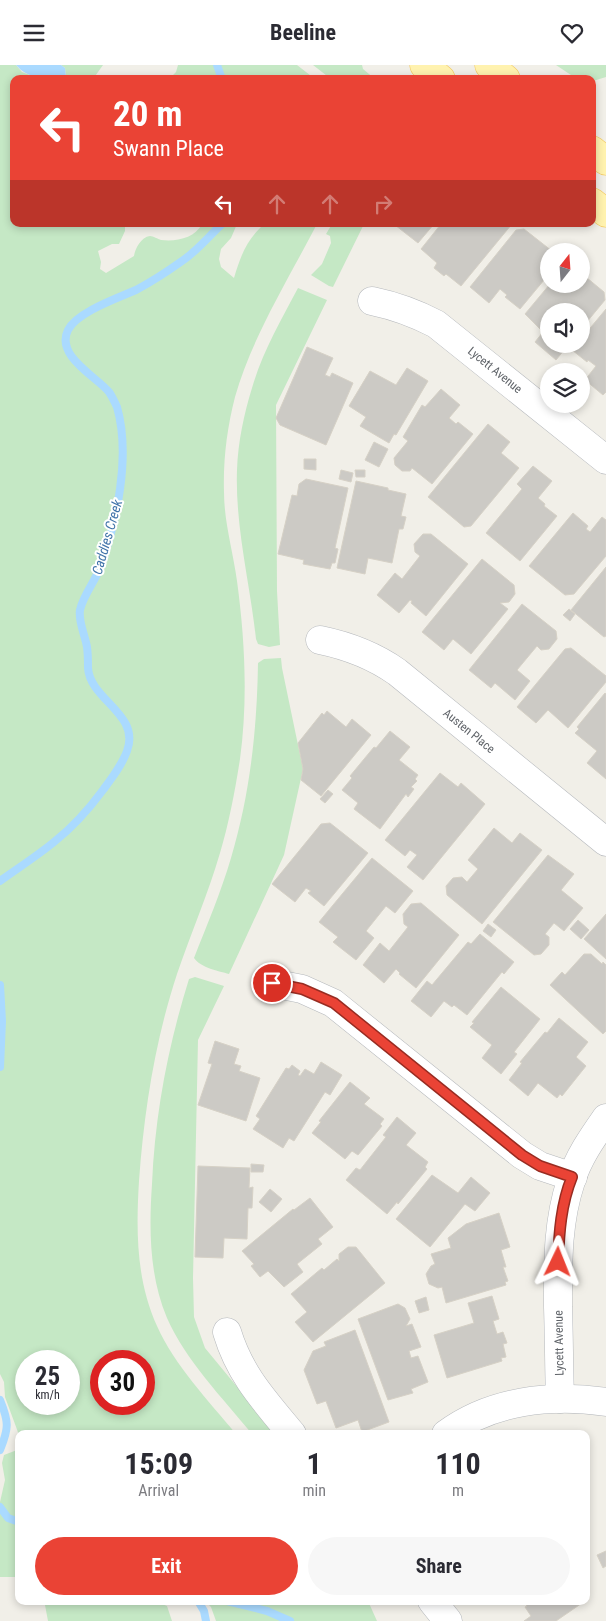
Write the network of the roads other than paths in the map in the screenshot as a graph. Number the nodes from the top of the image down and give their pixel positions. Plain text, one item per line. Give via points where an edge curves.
1 (424, 65) edge
2 (489, 65) edge
3 (436, 75) edge
4 (501, 75) edge
5 (596, 153) edge
6 (606, 161) edge
7 (596, 205) edge
8 (606, 213) edge
9 (372, 301) dead end
10 (606, 460) edge
11 (320, 640) dead end
12 (606, 842) edge
13 (272, 983) dead end
14 (606, 1118) edge
15 (572, 1177) junction
16 (227, 1332) dead end
17 (560, 1399) junction
18 (606, 1402) edge
19 (289, 1430) edge
20 (453, 1430) edge
21 (435, 1605) edge
22 (448, 1621) edge

1 - 3 main road
2 - 4 main road
5 - 6 main road
7 - 8 main road
9 - 10 street, Lycett Avenue via 407,310 436,324
11 - 12 street, Austen Place via 370,655 397,672
13 - 15 street via 302,989 334,1003 522,1155 540,1166
14 - 15 street, Lycett Avenue
15 - 17 street, Lycett Avenue via 559,1234
16 - 19 street via 235,1358 248,1381
17 - 18 street
17 - 20 street via 524,1402 497,1409
21 - 22 street

